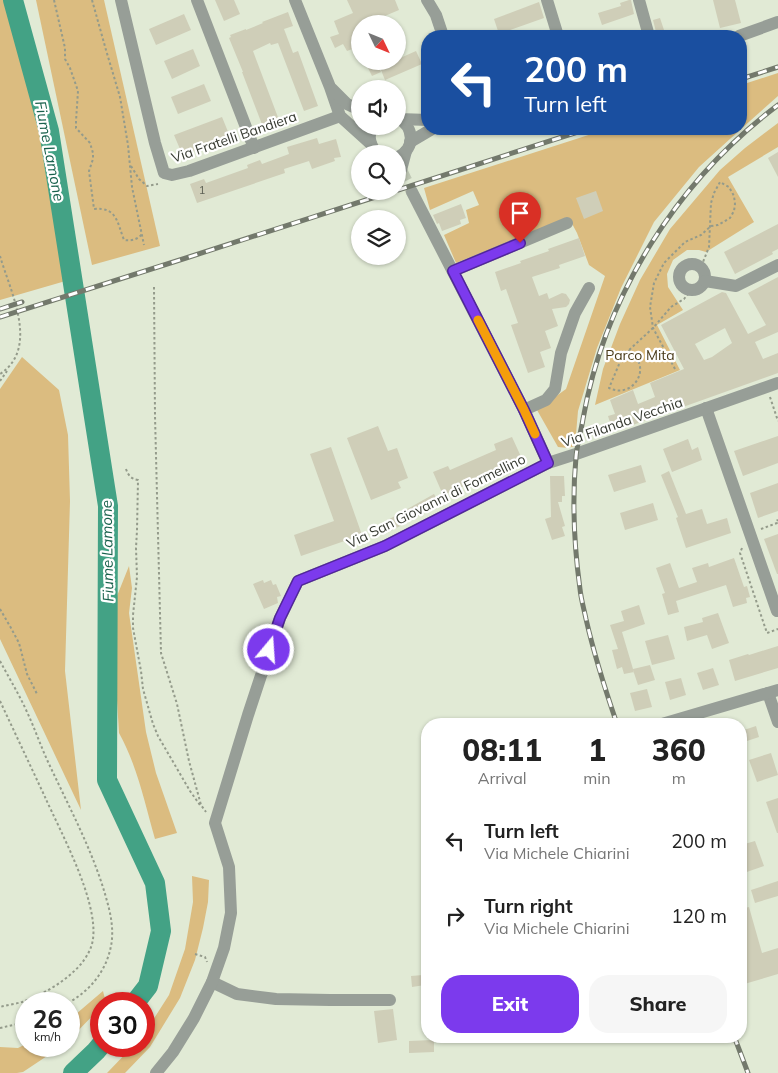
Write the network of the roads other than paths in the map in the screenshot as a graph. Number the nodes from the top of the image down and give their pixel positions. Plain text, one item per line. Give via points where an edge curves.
1 (121, 0) edge
2 (197, 0) edge
3 (295, 0) edge
4 (427, 0) edge
5 (547, 0) edge
6 (639, 0) edge
7 (778, 22) edge
8 (441, 30) edge
9 (556, 30) edge
10 (647, 30) edge
11 (747, 33) edge
12 (330, 87) junction
13 (351, 106) edge
14 (340, 116) junction
15 (406, 119) edge
16 (421, 120) edge
17 (406, 124) edge
18 (424, 135) edge
19 (370, 145) edge
20 (406, 146) edge
21 (254, 148) junction
22 (406, 148) edge
23 (412, 192) tunnel mouth
24 (568, 223) dead end
25 (778, 264) edge
26 (453, 271) junction
27 (705, 281) junction
28 (589, 288) dead end
29 (772, 385) edge
30 (706, 408) junction
31 (524, 410) junction
32 (548, 463) junction
33 (777, 611) edge
34 (773, 691) edge
35 (682, 718) edge
36 (778, 722) edge
37 (212, 982) junction
38 (390, 1000) dead end
39 (156, 1073) edge

1 - 21 street, Via Fratelli Bandiera via 164,173 172,175 189,171
2 - 21 street
3 - 12 street
4 - 8 street
5 - 9 street
6 - 10 street
7 - 11 street
12 - 13 street
12 - 14 street
14 - 19 street
14 - 21 street, Via Fratelli Bandiera
15 - 16 street
17 - 20 street via 411,135
18 - 22 street
23 - 26 street
24 - 26 street
25 - 27 street via 736,286
26 - 31 street
27 - 27 street via 705,274 697,264 686,265 678,276 682,286 691,290 697,290
28 - 31 street via 575,313 561,353 555,389 546,400
29 - 30 street, Via Filanda Vecchia
30 - 32 street, Via Filanda Vecchia
30 - 33 street
31 - 32 street
32 - 37 street, Via San Giovanni di Formellino via 385,546 298,581 280,618 215,823 229,868 230,913 224,948
34 - 35 street
34 - 36 street
37 - 38 street via 237,994 276,999
37 - 39 street via 194,1018

